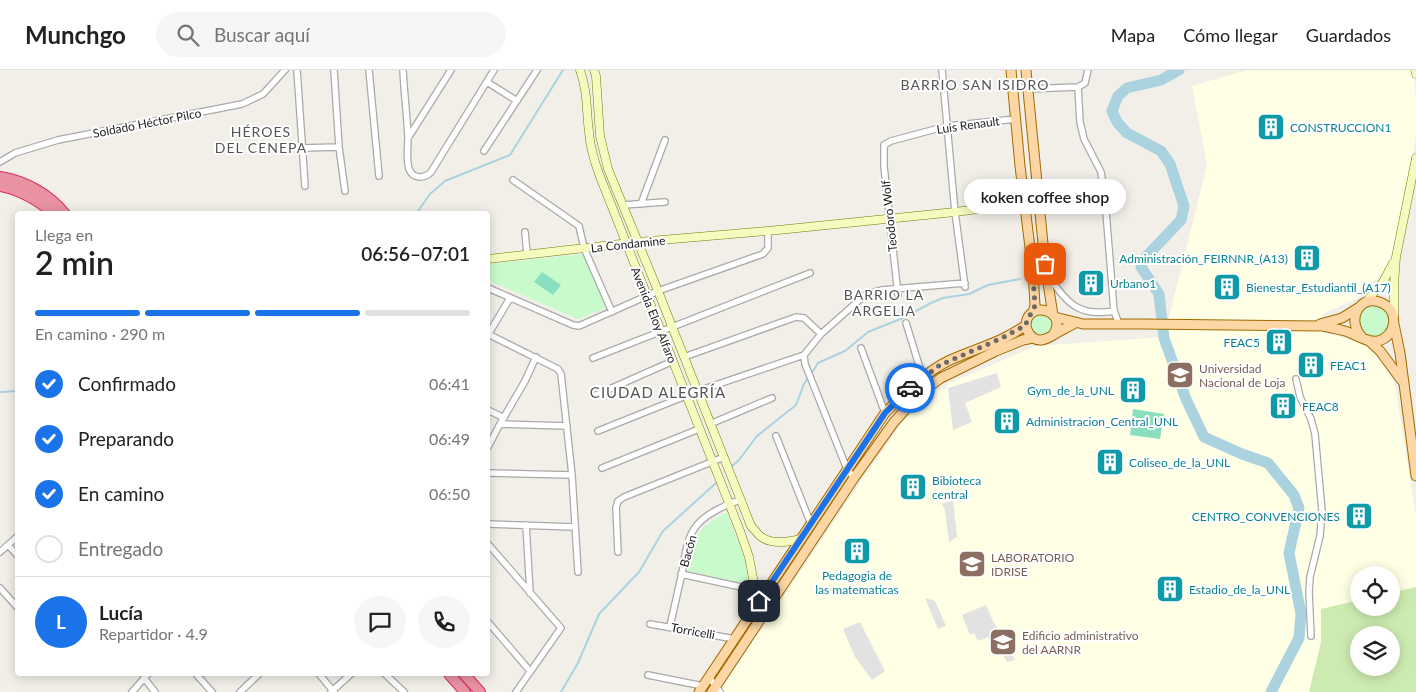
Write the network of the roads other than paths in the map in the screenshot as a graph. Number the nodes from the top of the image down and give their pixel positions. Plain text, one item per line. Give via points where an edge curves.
1 (285, 70) edge
2 (296, 70) edge
3 (334, 70) edge
4 (369, 70) edge
5 (403, 70) edge
6 (410, 70) edge
7 (451, 70) edge
8 (494, 70) edge
9 (537, 70) edge
10 (580, 70) edge
11 (594, 70) edge
12 (942, 70) edge
13 (1088, 70) edge
14 (1415, 70) edge
15 (1026, 72) edge
16 (1012, 73) edge
17 (1416, 74) edge
18 (403, 79) junction
19 (487, 82) junction
20 (1078, 87) junction
21 (1028, 89) junction
22 (517, 101) junction
23 (1016, 119) junction
24 (947, 126) junction
25 (588, 127) junction
26 (599, 127) junction
27 (408, 138) junction
28 (665, 140) dead end
29 (891, 141) joint
30 (339, 147) junction
31 (302, 148) junction
32 (484, 151) dead end
33 (1416, 158) edge
34 (0, 162) edge
35 (1034, 164) junction
36 (1020, 166) junction
37 (379, 176) dead end
38 (0, 177) edge
39 (513, 180) dead end
40 (0, 186) edge
41 (305, 186) dead end
42 (345, 191) dead end
43 (1106, 199) junction
44 (666, 202) dead end
45 (1025, 203) junction
46 (641, 204) junction
47 (623, 205) junction
48 (1039, 208) junction
49 (50, 211) edge
50 (63, 211) edge
51 (955, 212) junction
52 (889, 218) junction
53 (768, 231) junction
54 (525, 232) dead end
55 (638, 242) junction
56 (626, 244) junction
57 (584, 248) junction
58 (1043, 249) junction
59 (1031, 250) junction
60 (527, 254) junction
61 (1396, 257) junction
62 (490, 259) edge
63 (810, 273) dead end
64 (1046, 274) junction
65 (490, 289) edge
66 (658, 292) junction
67 (898, 292) junction
68 (647, 296) junction
69 (510, 298) junction
70 (1363, 305) junction
71 (1114, 311) junction
72 (612, 312) junction
73 (1033, 312) junction
74 (1054, 316) junction
75 (1394, 322) junction
76 (906, 323) dead end
77 (1075, 323) junction
78 (1119, 324) junction
79 (1026, 325) junction
80 (672, 326) junction
81 (1311, 326) junction
82 (660, 331) junction
83 (490, 332) edge
84 (821, 334) junction
85 (1054, 335) junction
86 (490, 336) edge
87 (1033, 338) junction
88 (1365, 339) junction
89 (861, 348) dead end
90 (804, 355) junction
91 (536, 357) junction
92 (684, 357) junction
93 (593, 358) dead end
94 (673, 362) junction
95 (923, 378) junction
96 (1296, 379) dead end
97 (1404, 384) junction
98 (698, 391) junction
99 (596, 395) dead end
100 (686, 396) junction
101 (772, 398) dead end
102 (490, 411) edge
103 (885, 413) junction
104 (504, 418) junction
105 (500, 424) junction
106 (710, 424) junction
107 (567, 426) junction
108 (700, 429) junction
109 (598, 432) dead end
110 (776, 436) dead end
111 (490, 443) edge
112 (724, 456) junction
113 (712, 461) junction
114 (602, 468) dead end
115 (847, 469) junction
116 (490, 474) edge
117 (572, 475) junction
118 (1416, 476) edge
119 (854, 478) junction
120 (740, 500) junction
121 (729, 504) junction
122 (490, 524) edge
123 (811, 524) junction
124 (526, 525) junction
125 (575, 527) junction
126 (15, 539) edge
127 (801, 539) junction
128 (8, 545) junction
129 (490, 548) edge
130 (0, 552) edge
131 (618, 552) dead end
132 (15, 553) edge
133 (578, 572) dead end
134 (682, 574) junction
135 (0, 588) edge
136 (755, 590) junction
137 (530, 592) junction
138 (759, 601) junction
139 (15, 605) edge
140 (767, 609) junction
141 (490, 624) edge
142 (650, 624) dead end
143 (670, 626) junction
144 (1310, 636) dead end
145 (735, 639) junction
146 (530, 671) junction
147 (648, 675) dead end
148 (146, 676) edge
149 (198, 676) edge
150 (257, 676) edge
151 (320, 676) edge
152 (349, 676) edge
153 (387, 676) edge
154 (451, 676) edge
155 (466, 676) edge
156 (709, 677) junction
157 (701, 689) edge
158 (716, 690) edge
159 (332, 691) edge
160 (132, 692) edge
161 (155, 692) edge
162 (212, 692) edge
163 (240, 692) edge
164 (404, 692) edge
165 (465, 692) edge
166 (480, 692) edge
167 (516, 692) edge

1 - 34 street, Soldado Héctor Pilco via 263,94 242,104 58,140 15,153
2 - 31 street
3 - 30 street
4 - 37 street
5 - 18 street
6 - 18 street
7 - 27 street
8 - 19 street
9 - 22 street
10 - 25 street, Avenida Eloy Alfaro via 586,92
11 - 26 street, Avenida Eloy Alfaro
12 - 24 street
13 - 20 street via 1085,83
14 - 17 street
15 - 16 main road
15 - 21 main road
16 - 23 main road
18 - 27 street
19 - 22 street
19 - 27 street via 428,175 420,177 411,173
20 - 21 street
20 - 43 street via 1084,139 1101,172
21 - 35 main road
22 - 32 street
23 - 24 street, Luis Renault
23 - 36 main road
24 - 29 street, Luis Renault
24 - 51 street
25 - 26 street
25 - 56 street, Avenida Eloy Alfaro via 594,160
26 - 47 street, Avenida Eloy Alfaro via 603,153
28 - 46 street
29 - 52 street, Teodoro Wolf via 884,148
30 - 31 street
30 - 42 street
31 - 41 street
33 - 61 street
35 - 36 main road
35 - 48 main road
36 - 45 main road
38 - 50 highway via 38,190
39 - 57 street via 579,226
40 - 49 highway via 22,192
43 - 48 street
43 - 71 street
44 - 46 street
45 - 51 street, La Condamine
45 - 59 main road
46 - 47 street
47 - 55 street, Avenida Eloy Alfaro
48 - 58 main road
51 - 52 street, La Condamine
51 - 67 street via 965,285
52 - 53 street, La Condamine
52 - 67 street, Teodoro Wolf
53 - 55 street, La Condamine
53 - 66 street via 768,248 763,254
54 - 60 street
55 - 56 street, La Condamine
55 - 66 street, Avenida Eloy Alfaro
56 - 57 street, La Condamine
56 - 68 street, Avenida Eloy Alfaro
57 - 60 street, La Condamine
57 - 72 street
58 - 59 main road
58 - 64 main road
59 - 73 main road
60 - 62 street, La Condamine
61 - 70 street via 1383,282
61 - 75 street
63 - 80 street
64 - 71 street via 1075,307 1093,312
64 - 74 main road
65 - 69 street
66 - 68 street
66 - 80 street, Avenida Eloy Alfaro
67 - 84 street via 882,290 865,295
68 - 72 street
68 - 82 street, Avenida Eloy Alfaro
69 - 72 street via 575,326
69 - 83 street
70 - 75 main road via 1373,301 1384,304 1392,312
70 - 81 main road via 1338,320
70 - 88 main road via 1355,314 1354,324
71 - 78 street
73 - 74 main road via 1044,310
73 - 79 main road
74 - 77 main road
74 - 85 main road via 1057,325
75 - 88 main road via 1386,337 1377,341
75 - 97 main road
76 - 95 street
77 - 78 main road
77 - 85 main road
78 - 81 main road
79 - 87 main road
79 - 95 main road via 949,361
80 - 82 street
80 - 92 street, Avenida Eloy Alfaro
81 - 88 main road via 1332,328
82 - 93 street
82 - 94 street, Avenida Eloy Alfaro
84 - 90 street
84 - 92 street via 804,318 796,317
85 - 87 main road via 1045,340
86 - 91 street
87 - 119 main road via 974,361 931,385 894,422
88 - 97 main road via 1380,351
89 - 103 street
90 - 98 street
90 - 115 street
91 - 104 street
91 - 107 street via 560,371
92 - 98 street, Avenida Eloy Alfaro
94 - 99 street
94 - 100 street, Avenida Eloy Alfaro
95 - 103 main road
96 - 144 street via 1315,434 1322,511 1320,536 1310,577
97 - 118 main road
98 - 100 street
98 - 106 street, Avenida Eloy Alfaro
100 - 108 street, Avenida Eloy Alfaro
100 - 109 street
101 - 106 street
102 - 104 street
103 - 115 main road
104 - 105 street
105 - 107 street
105 - 111 street
106 - 112 street, Avenida Eloy Alfaro
107 - 117 street
108 - 113 street, Avenida Eloy Alfaro
108 - 114 street
110 - 123 street
112 - 113 street
112 - 120 street, Avenida Eloy Alfaro
113 - 121 street, Avenida Eloy Alfaro
113 - 131 street via 618,501
115 - 119 street
115 - 123 main road
116 - 117 street
117 - 125 street
119 - 140 main road
120 - 121 street, Bacón
120 - 127 street, Avenida Eloy Alfaro via 751,526 760,536 786,542
121 - 134 street, Bacón via 697,525 689,538
121 - 136 street, Avenida Eloy Alfaro via 749,557
122 - 124 street
123 - 127 main road
124 - 125 street
124 - 137 street
125 - 133 street
126 - 128 street
127 - 138 main road
128 - 130 street
128 - 132 street
129 - 137 street
134 - 136 street
134 - 143 street, Bacón
135 - 139 street
136 - 138 street, Avenida Eloy Alfaro
137 - 146 street via 561,628
138 - 140 street, Avenida Eloy Alfaro
138 - 145 main road
140 - 158 main road
141 - 146 street
142 - 143 street, Torricelli
143 - 145 street, Torricelli
145 - 156 main road
146 - 167 street
147 - 157 street
148 - 160 street
148 - 161 street
149 - 162 street
150 - 163 street
151 - 159 street
152 - 159 street
153 - 164 street
154 - 165 highway
155 - 166 highway
156 - 157 main road
156 - 158 street

